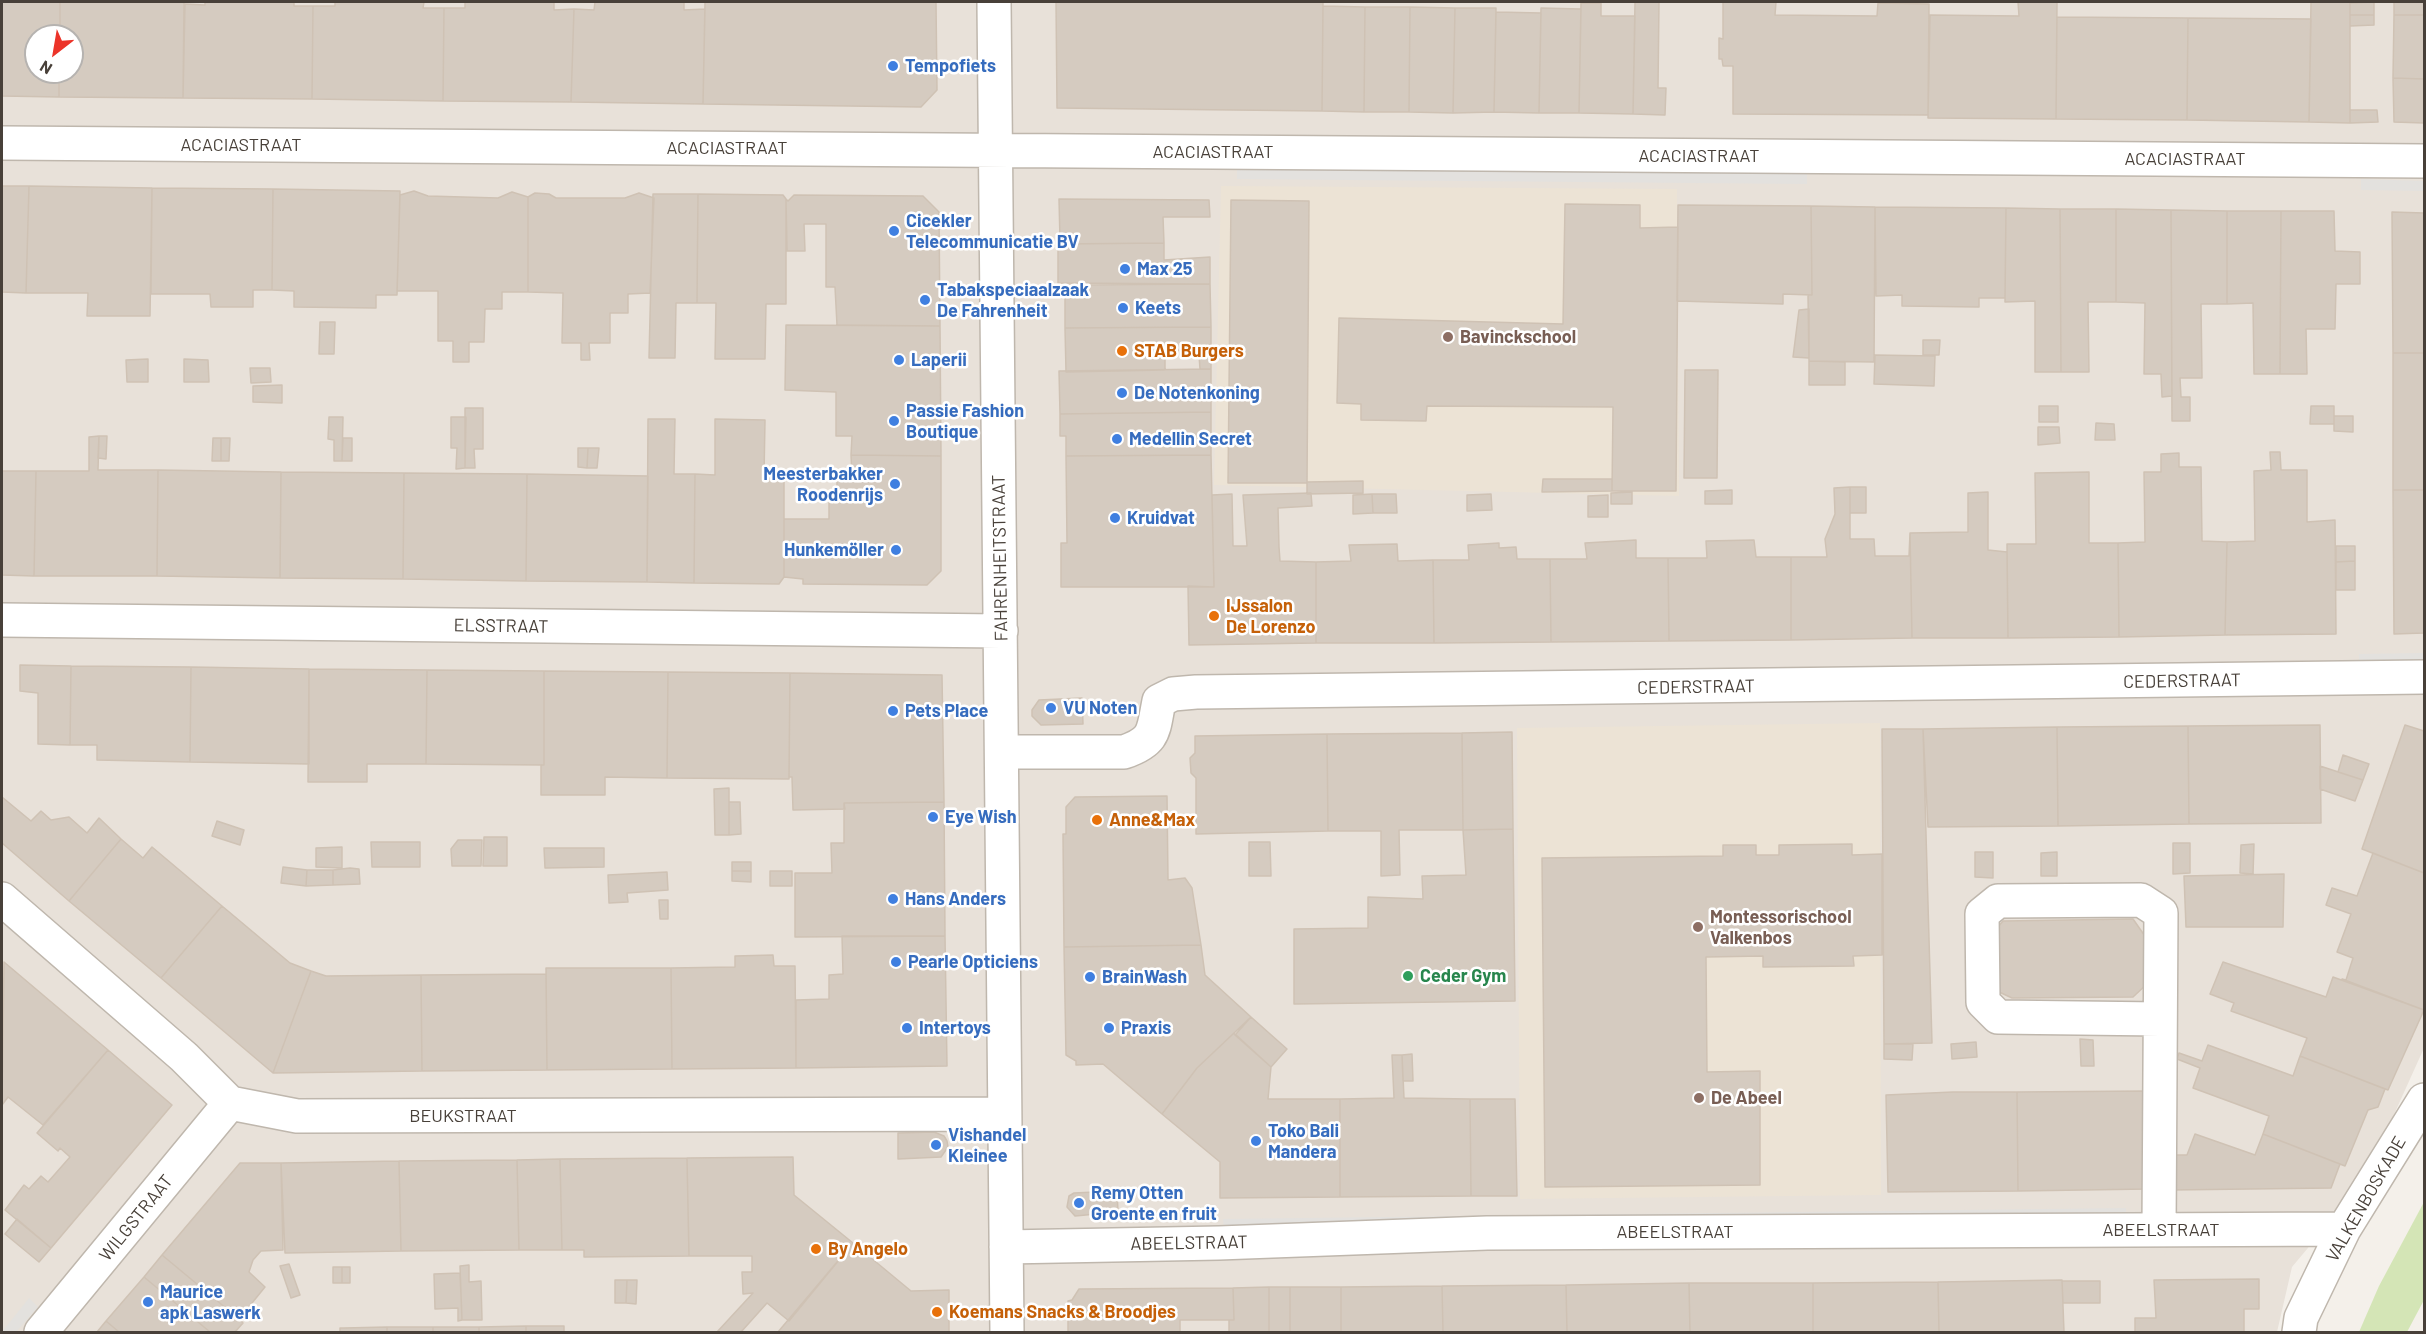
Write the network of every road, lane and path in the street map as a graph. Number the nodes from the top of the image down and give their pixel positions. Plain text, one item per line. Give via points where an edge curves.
1 (994, 2) edge
2 (2, 143) edge
3 (997, 150) junction
4 (2424, 161) edge
5 (2, 620) edge
6 (1001, 631) junction
7 (2424, 677) edge
8 (1003, 753) junction
9 (2, 899) edge
10 (2160, 1019) junction
11 (2424, 1100) edge
12 (230, 1103) junction
13 (1004, 1114) junction
14 (2159, 1229) junction
15 (2344, 1229) junction
16 (1006, 1247) junction
17 (41, 1332) edge
18 (1007, 1332) edge
19 (2299, 1332) edge

1 - 3 street, FAHRENHEITSTRAAT
2 - 3 street, ACACIASTRAAT
3 - 4 street, ACACIASTRAAT
3 - 6 street, FAHRENHEITSTRAAT
5 - 6 street, ELSSTRAAT
6 - 8 street, FAHRENHEITSTRAAT
7 - 8 street, CEDERSTRAAT via 1196,692 1173,694 1159,701 1153,731 1143,745 1124,752
8 - 13 street, FAHRENHEITSTRAAT
9 - 12 street via 184,1057
10 - 10 street via 2161,913 2141,900 1998,901 1982,914 1983,1002 1998,1017
10 - 14 street
11 - 15 street, VALKENBOSKADE
12 - 13 street, BEUKSTRAAT via 297,1116
12 - 17 street, WILGSTRAAT
13 - 16 street, FAHRENHEITSTRAAT
14 - 15 street, ABEELSTRAAT
14 - 16 street, ABEELSTRAAT via 1487,1233
15 - 19 street, VALKENBOSKADE via 2301,1318
16 - 18 street

